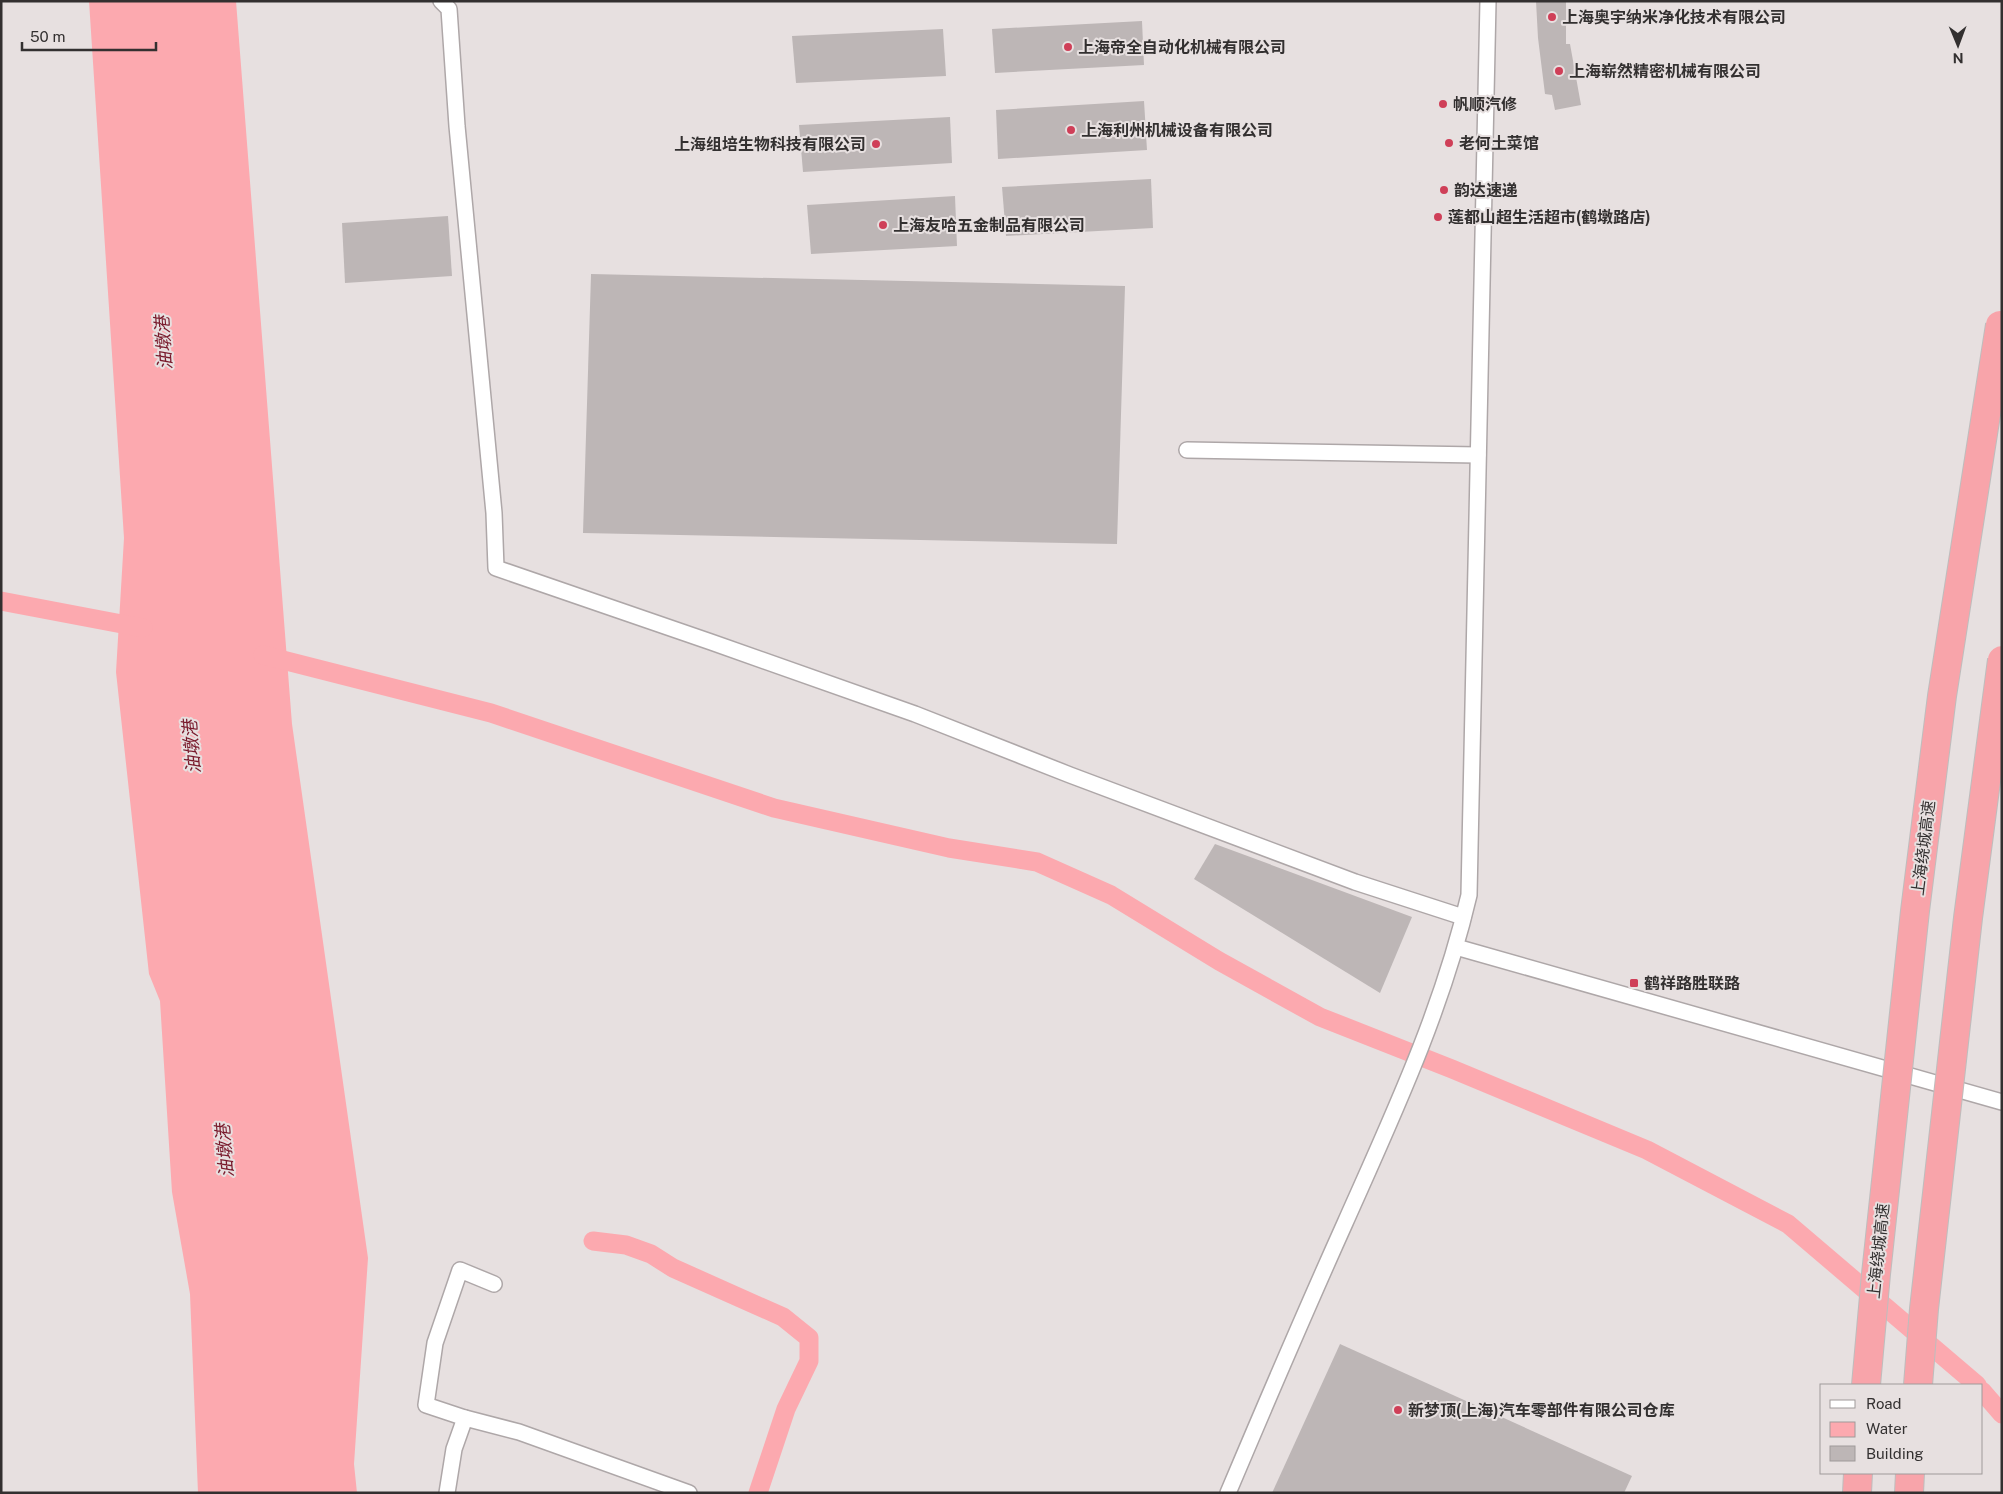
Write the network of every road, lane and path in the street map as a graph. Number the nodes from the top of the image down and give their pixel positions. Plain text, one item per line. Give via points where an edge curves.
1 (440, 1) edge
2 (1488, 1) edge
3 (2001, 319) edge
4 (1187, 450) dead end
5 (1478, 455) junction
6 (2002, 660) edge
7 (1463, 917) junction
8 (1456, 948) junction
9 (2002, 1102) edge
10 (494, 1284) dead end
11 (1866, 1384) edge
12 (1918, 1384) edge
13 (465, 1418) junction
14 (1858, 1474) edge
15 (1910, 1474) edge
16 (447, 1493) edge
17 (689, 1493) edge
18 (1228, 1493) edge
19 (1857, 1493) edge
20 (1909, 1493) edge

1 - 7 street via 449,9 494,513 496,568 906,711 1346,879
2 - 5 street
3 - 11 highway, 上海绕城高速, bridge via 1939,726 1913,931
4 - 5 street
5 - 7 street via 1471,840 1468,895
6 - 12 highway, bridge via 1968,918
7 - 8 street
8 - 9 street
8 - 18 street via 1404,1090
10 - 13 street via 460,1270 435,1343 426,1405
13 - 16 street via 454,1449
13 - 17 street via 518,1432
14 - 19 highway
15 - 20 highway

